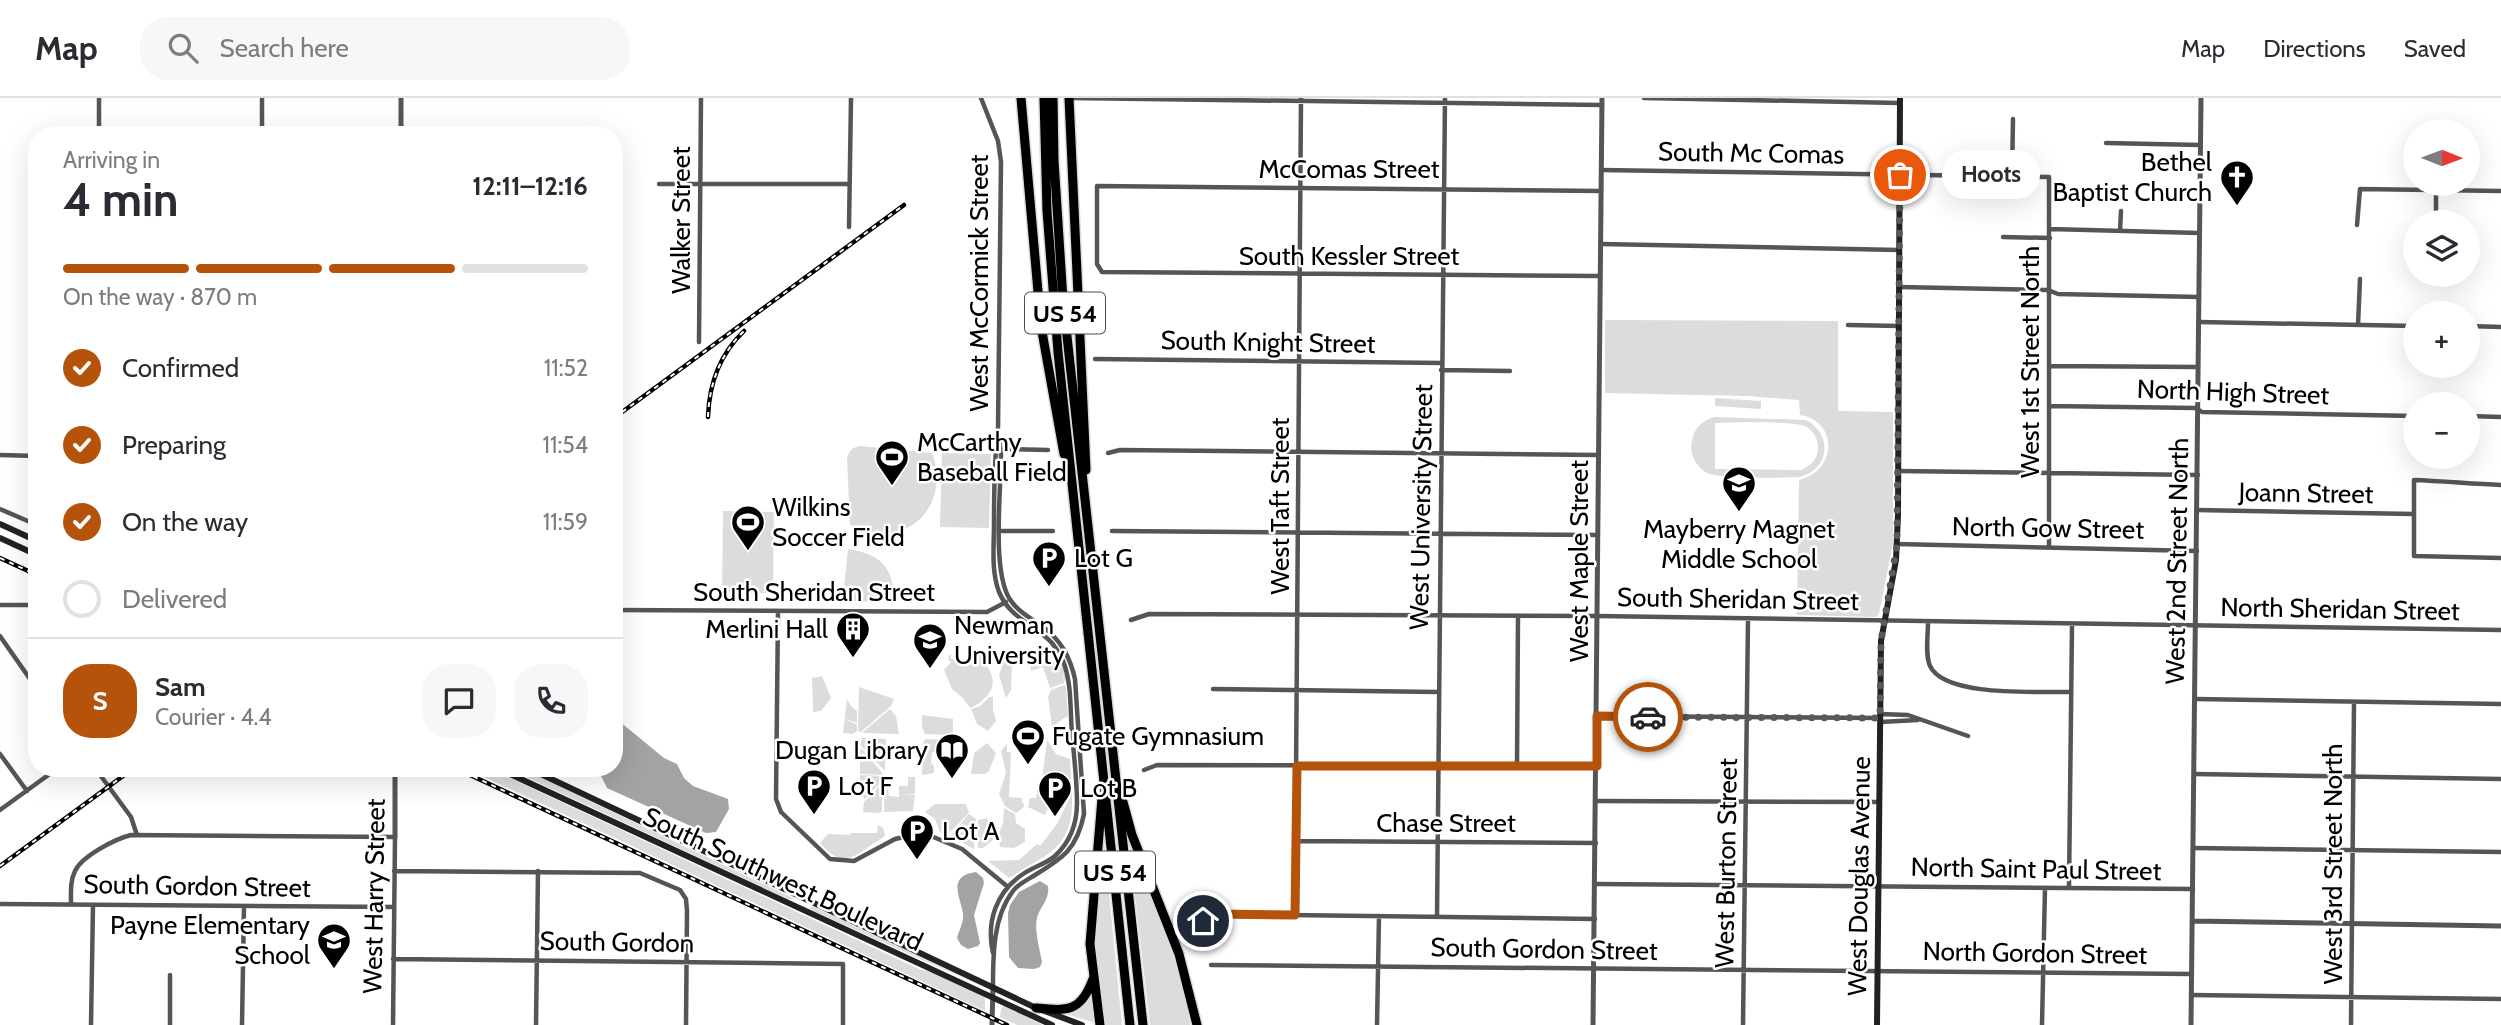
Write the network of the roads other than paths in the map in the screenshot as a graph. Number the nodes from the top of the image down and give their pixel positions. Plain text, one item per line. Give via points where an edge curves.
1 (99, 98) edge
2 (262, 98) edge
3 (401, 98) edge
4 (701, 98) edge
5 (851, 98) edge
6 (981, 98) edge
7 (1021, 98) edge
8 (1044, 98) edge
9 (1053, 98) edge
10 (1069, 98) edge
11 (1644, 98) edge
12 (2201, 98) edge
13 (1301, 100) edge
14 (1900, 100) edge
15 (1445, 101) edge
16 (1602, 101) edge
17 (2013, 119) dead end
18 (99, 126) edge
19 (262, 126) edge
20 (401, 126) edge
21 (2106, 143) dead end
22 (2200, 145) junction
23 (1601, 170) junction
24 (1900, 175) junction
25 (2012, 177) junction
26 (2049, 177) joint
27 (659, 184) dead end
28 (701, 184) junction
29 (849, 184) junction
30 (1300, 188) junction
31 (1444, 188) junction
32 (2403, 190) edge
33 (1601, 191) junction
34 (2480, 191) edge
35 (2501, 191) edge
36 (2121, 211) dead end
37 (2357, 225) dead end
38 (849, 227) dead end
39 (2050, 229) junction
40 (2120, 231) junction
41 (2199, 233) junction
42 (2003, 237) dead end
43 (2050, 238) junction
44 (1601, 244) junction
45 (1899, 250) junction
46 (1098, 269) joint
47 (1300, 275) junction
48 (1443, 275) junction
49 (1600, 276) junction
50 (2360, 279) dead end
51 (1899, 287) junction
52 (2049, 291) junction
53 (2199, 297) junction
54 (2199, 323) junction
55 (1848, 325) dead end
56 (2358, 325) junction
57 (1899, 326) junction
58 (2403, 326) edge
59 (2480, 326) edge
60 (2501, 327) edge
61 (699, 342) dead end
62 (1095, 359) dead end
63 (1300, 361) junction
64 (1441, 363) junction
65 (2049, 366) junction
66 (2198, 367) junction
67 (1441, 370) junction
68 (1510, 371) dead end
69 (2049, 406) junction
70 (2198, 409) junction
71 (2403, 416) edge
72 (2480, 416) edge
73 (2501, 417) edge
74 (998, 428) junction
75 (1001, 449) junction
76 (1048, 450) dead end
77 (1299, 451) junction
78 (1108, 453) dead end
79 (1441, 453) junction
80 (0, 456) edge
81 (28, 456) edge
82 (1599, 456) junction
83 (1898, 471) junction
84 (2050, 474) junction
85 (2198, 475) junction
86 (1073, 482) junction
87 (2501, 485) edge
88 (0, 509) edge
89 (2197, 510) junction
90 (2414, 514) junction
91 (28, 521) edge
92 (0, 524) edge
93 (1089, 528) junction
94 (1000, 531) junction
95 (1053, 531) dead end
96 (1112, 531) dead end
97 (1299, 533) junction
98 (1440, 534) junction
99 (1599, 535) junction
100 (28, 537) edge
101 (0, 538) edge
102 (1897, 544) junction
103 (2049, 546) junction
104 (28, 551) edge
105 (2197, 551) junction
106 (2501, 558) edge
107 (1007, 602) junction
108 (0, 605) edge
109 (28, 605) edge
110 (623, 610) edge
111 (778, 611) junction
112 (1298, 615) junction
113 (1439, 616) junction
114 (1518, 616) junction
115 (1598, 616) junction
116 (1748, 618) junction
117 (1131, 620) dead end
118 (1884, 621) junction
119 (1928, 623) junction
120 (2072, 625) junction
121 (2196, 626) junction
122 (2501, 630) edge
123 (0, 636) edge
124 (28, 676) edge
125 (1213, 689) dead end
126 (1297, 691) junction
127 (1438, 692) junction
128 (2071, 692) junction
129 (2195, 699) junction
130 (2354, 702) junction
131 (2501, 704) edge
132 (1597, 716) junction
133 (1747, 718) junction
134 (1880, 718) junction
135 (1968, 736) dead end
136 (1112, 748) junction
137 (0, 754) edge
138 (1103, 761) junction
139 (1297, 766) junction
140 (1437, 766) junction
141 (1517, 766) junction
142 (1597, 766) junction
143 (1144, 769) dead end
144 (2194, 774) junction
145 (46, 777) edge
146 (102, 777) edge
147 (395, 777) edge
148 (516, 777) edge
149 (547, 777) edge
150 (2354, 777) junction
151 (2501, 779) edge
152 (27, 791) junction
153 (1596, 801) junction
154 (1746, 801) junction
155 (1879, 802) junction
156 (0, 810) edge
157 (137, 835) junction
158 (395, 837) junction
159 (1296, 841) junction
160 (1437, 843) junction
161 (1595, 843) junction
162 (2193, 848) junction
163 (2353, 849) junction
164 (2501, 852) edge
165 (394, 871) junction
166 (538, 871) junction
167 (1595, 884) junction
168 (1744, 886) junction
169 (1878, 886) junction
170 (1008, 887) junction
171 (2045, 888) junction
172 (2069, 888) junction
173 (2193, 889) junction
174 (1013, 891) junction
175 (0, 904) edge
176 (71, 904) junction
177 (93, 905) junction
178 (244, 906) junction
179 (394, 907) junction
180 (1295, 915) junction
181 (1379, 916) junction
182 (1437, 916) junction
183 (1595, 919) junction
184 (2192, 921) junction
185 (2353, 924) junction
186 (2501, 926) edge
187 (1203, 927) dead end
188 (993, 953) junction
189 (393, 959) junction
190 (537, 960) junction
191 (687, 962) junction
192 (1211, 965) dead end
193 (1377, 966) junction
194 (1594, 969) junction
195 (1743, 970) junction
196 (1877, 971) junction
197 (2042, 972) junction
198 (2192, 974) junction
199 (170, 975) dead end
200 (1093, 977) junction
201 (993, 986) junction
202 (2192, 995) junction
203 (2352, 997) junction
204 (992, 998) junction
205 (2501, 999) edge
206 (1036, 1008) junction
207 (91, 1025) edge
208 (170, 1025) edge
209 (242, 1025) edge
210 (393, 1025) edge
211 (536, 1025) edge
212 (686, 1025) edge
213 (843, 1025) edge
214 (992, 1025) edge
215 (1052, 1025) edge
216 (1082, 1025) edge
217 (1100, 1025) edge
218 (1130, 1025) edge
219 (1143, 1025) edge
220 (1195, 1025) edge
221 (1377, 1025) edge
222 (1593, 1025) edge
223 (1743, 1025) edge
224 (1877, 1025) edge
225 (2042, 1025) edge
226 (2191, 1025) edge
227 (2351, 1025) edge

1 - 18 street
2 - 19 street
3 - 20 street
4 - 28 street, Walker Street
5 - 29 street
6 - 74 street, West McCormick Street via 1001,162
7 - 86 highway via 1044,346
8 - 86 highway, US 54 via 1053,290
9 - 93 highway, US 54 via 1062,288
10 - 13 street
10 - 93 highway
11 - 14 street
12 - 22 street, West 2nd Street North
13 - 15 street
13 - 30 street, West Taft Street
14 - 24 main road, West Douglas Avenue
15 - 16 street
15 - 31 street, West University Street
16 - 23 street, West Maple Street
17 - 25 street
21 - 22 street
22 - 41 street, West 2nd Street North
23 - 24 street, South Mc Comas
23 - 33 street, West Maple Street
24 - 25 street, South Mc Comas
24 - 45 main road, West Douglas Avenue
25 - 26 street, South Mc Comas
26 - 39 street, West 1st Street North
27 - 28 street
28 - 29 street
28 - 61 street, Walker Street
29 - 38 street
30 - 31 street, McComas Street
30 - 46 street, McComas Street via 1097,186
30 - 47 street, West Taft Street
31 - 33 street, McComas Street
31 - 48 street, West University Street
32 - 37 street via 2360,189
33 - 44 street, West Maple Street
34 - 35 street
36 - 40 street
39 - 40 street
39 - 43 street, West 1st Street North
40 - 41 street
41 - 53 street, West 2nd Street North
42 - 43 street
43 - 52 street, West 1st Street North
44 - 45 street
44 - 49 street, West Maple Street
45 - 51 main road, West Douglas Avenue
46 - 47 street, South Kessler Street via 1109,273
47 - 48 street, South Kessler Street
47 - 63 street, West Taft Street
48 - 49 street, South Kessler Street
48 - 64 street, West University Street
49 - 82 street, West Maple Street
50 - 56 street
51 - 52 street
51 - 57 main road, West Douglas Avenue
52 - 53 street
52 - 65 street, West 1st Street North
53 - 54 street, West 2nd Street North
54 - 56 street
54 - 66 street, West 2nd Street North
55 - 57 street
56 - 58 street
57 - 83 main road, West Douglas Avenue
59 - 60 street
62 - 63 street, South Knight Street
63 - 64 street, South Knight Street
63 - 77 street, West Taft Street
64 - 67 street, West University Street
65 - 66 street
65 - 69 street, West 1st Street North
66 - 70 street, West 2nd Street North
67 - 68 street
67 - 79 street, West University Street
69 - 70 street, North High Street
69 - 84 street, West 1st Street North
70 - 71 street, North High Street
70 - 85 street, West 2nd Street North
72 - 73 street
74 - 75 street, West McCormick Street
74 - 107 street, West McCormick Street via 994,563 997,585
75 - 76 street
75 - 94 street, West McCormick Street
77 - 78 street
77 - 79 street
77 - 97 street, West Taft Street
79 - 82 street
79 - 98 street, West University Street
80 - 81 street
82 - 99 street, West Maple Street
83 - 84 street
83 - 102 main road, West Douglas Avenue
84 - 85 street
84 - 103 street, West 1st Street North
85 - 89 street, West 2nd Street North
86 - 138 highway, US 54
87 - 90 street via 2414,480
88 - 91 street
89 - 90 street, Joann Street
89 - 105 street, West 2nd Street North
90 - 106 street via 2414,556
92 - 100 main road
93 - 136 highway, US 54
94 - 95 street
94 - 107 street, West McCormick Street
96 - 97 street
97 - 98 street
97 - 112 street, West Taft Street
98 - 99 street
98 - 113 street, West University Street
99 - 115 street, West Maple Street
101 - 104 main road
102 - 103 street, North Gow Street
102 - 118 main road, West Douglas Avenue
103 - 105 street, North Gow Street
105 - 121 street, West 2nd Street North
107 - 111 street, South Sheridan Street via 987,612
107 - 170 street via 1018,618 1052,643 1063,661 1077,800 1073,830 1063,847
107 - 174 street via 1052,634 1072,665 1084,814 1076,839 1062,858
108 - 109 street
110 - 111 street, South Sheridan Street
111 - 170 street via 776,799 781,813 830,859 854,861 895,839 931,836 962,849
112 - 113 street, South Sheridan Street
112 - 117 street, South Sheridan Street via 1149,614
112 - 126 street, West Taft Street
113 - 114 street, South Sheridan Street
113 - 127 street, West University Street
114 - 115 street, South Sheridan Street
114 - 141 street
115 - 116 street, South Sheridan Street
115 - 132 street, West Maple Street
116 - 118 street, South Sheridan Street
116 - 133 street, West Burton Street
118 - 119 street, North Sheridan Street
118 - 134 main road, West Douglas Avenue
119 - 120 street, North Sheridan Street
119 - 128 street via 1928,659 1939,677 1975,690
120 - 121 street, North Sheridan Street
120 - 128 street
121 - 122 street, North Sheridan Street
121 - 129 street, West 2nd Street North
123 - 124 street
125 - 126 street
126 - 127 street
126 - 139 street, West Taft Street
127 - 140 street, West University Street
128 - 172 street
129 - 130 street
129 - 144 street, West 2nd Street North
130 - 131 street
130 - 150 street, West 3rd Street North
132 - 133 street
132 - 142 street, West Maple Street
133 - 134 street
133 - 154 street, West Burton Street
134 - 135 street via 1919,719
134 - 155 main road, West Douglas Avenue
136 - 219 highway, US 54
136 - 220 highway via 1128,825 1179,954
137 - 152 street
138 - 200 highway via 1090,921
138 - 218 highway, US 54
139 - 140 street
139 - 143 street via 1157,765
139 - 159 street, West Taft Street
140 - 141 street
140 - 160 street, West University Street
141 - 142 street
142 - 153 street, West Maple Street
144 - 150 street
144 - 162 street, West 2nd Street North
145 - 152 street
146 - 157 street via 131,817
147 - 158 street, West Harry Street
148 - 204 main road, South Southwest Boulevard
149 - 201 main road, South Southwest Boulevard
150 - 151 street
150 - 163 street, West 3rd Street North
152 - 156 street
153 - 154 street
153 - 161 street, West Maple Street
154 - 155 street
154 - 168 street, West Burton Street
155 - 169 main road, West Douglas Avenue
157 - 158 street
157 - 176 street via 115,841 78,866
158 - 165 street, West Harry Street
159 - 160 street, Chase Street
159 - 180 street, West Taft Street
160 - 161 street, Chase Street
160 - 182 street, West University Street
161 - 167 street, West Maple Street
162 - 163 street
162 - 173 street, West 2nd Street North
163 - 164 street
163 - 185 street, West 3rd Street North
165 - 166 street
165 - 179 street, West Harry Street
166 - 190 street
166 - 191 street via 640,873 680,891 686,899
167 - 168 street, North Saint Paul Street
167 - 183 street, West Maple Street
168 - 169 street, North Saint Paul Street
168 - 195 street, West Burton Street
169 - 171 street, North Saint Paul Street
169 - 196 main road, West Douglas Avenue
170 - 174 street
170 - 188 street via 992,917
171 - 172 street, North Saint Paul Street
171 - 197 street
172 - 173 street, North Saint Paul Street
173 - 184 street, West 2nd Street North
174 - 188 street via 999,918
175 - 176 street, South Gordon Street
176 - 177 street, South Gordon Street
177 - 178 street, South Gordon Street
177 - 207 street
178 - 179 street, South Gordon Street
178 - 209 street
179 - 189 street, West Harry Street
180 - 181 street
180 - 187 street via 1214,914 1203,916
181 - 182 street
181 - 193 street
182 - 183 street
183 - 194 street, West Maple Street
184 - 185 street
184 - 198 street, West 2nd Street North
185 - 186 street
185 - 203 street, West 3rd Street North
188 - 201 street
189 - 190 street, South Gordon
189 - 210 street, West Harry Street
190 - 191 street, South Gordon
190 - 211 street
191 - 212 street
191 - 213 street, South Gordon via 841,964
192 - 193 street, South Gordon Street
193 - 194 street, South Gordon Street
193 - 221 street
194 - 195 street, South Gordon Street
194 - 222 street, West Maple Street
195 - 196 street, South Gordon Street
195 - 223 street, West Burton Street
196 - 197 street, North Gordon Street
196 - 224 main road, West Douglas Avenue
197 - 198 street, North Gordon Street
197 - 225 street
198 - 202 street, West 2nd Street North
199 - 208 street
200 - 206 highway via 1083,999 1073,1008
200 - 217 highway
201 - 204 street
201 - 206 main road, South Southwest Boulevard
202 - 203 street
202 - 226 street, West 2nd Street North
203 - 205 street
203 - 227 street, West 3rd Street North
204 - 214 street
204 - 215 main road, South Southwest Boulevard
206 - 216 main road, South Southwest Boulevard

